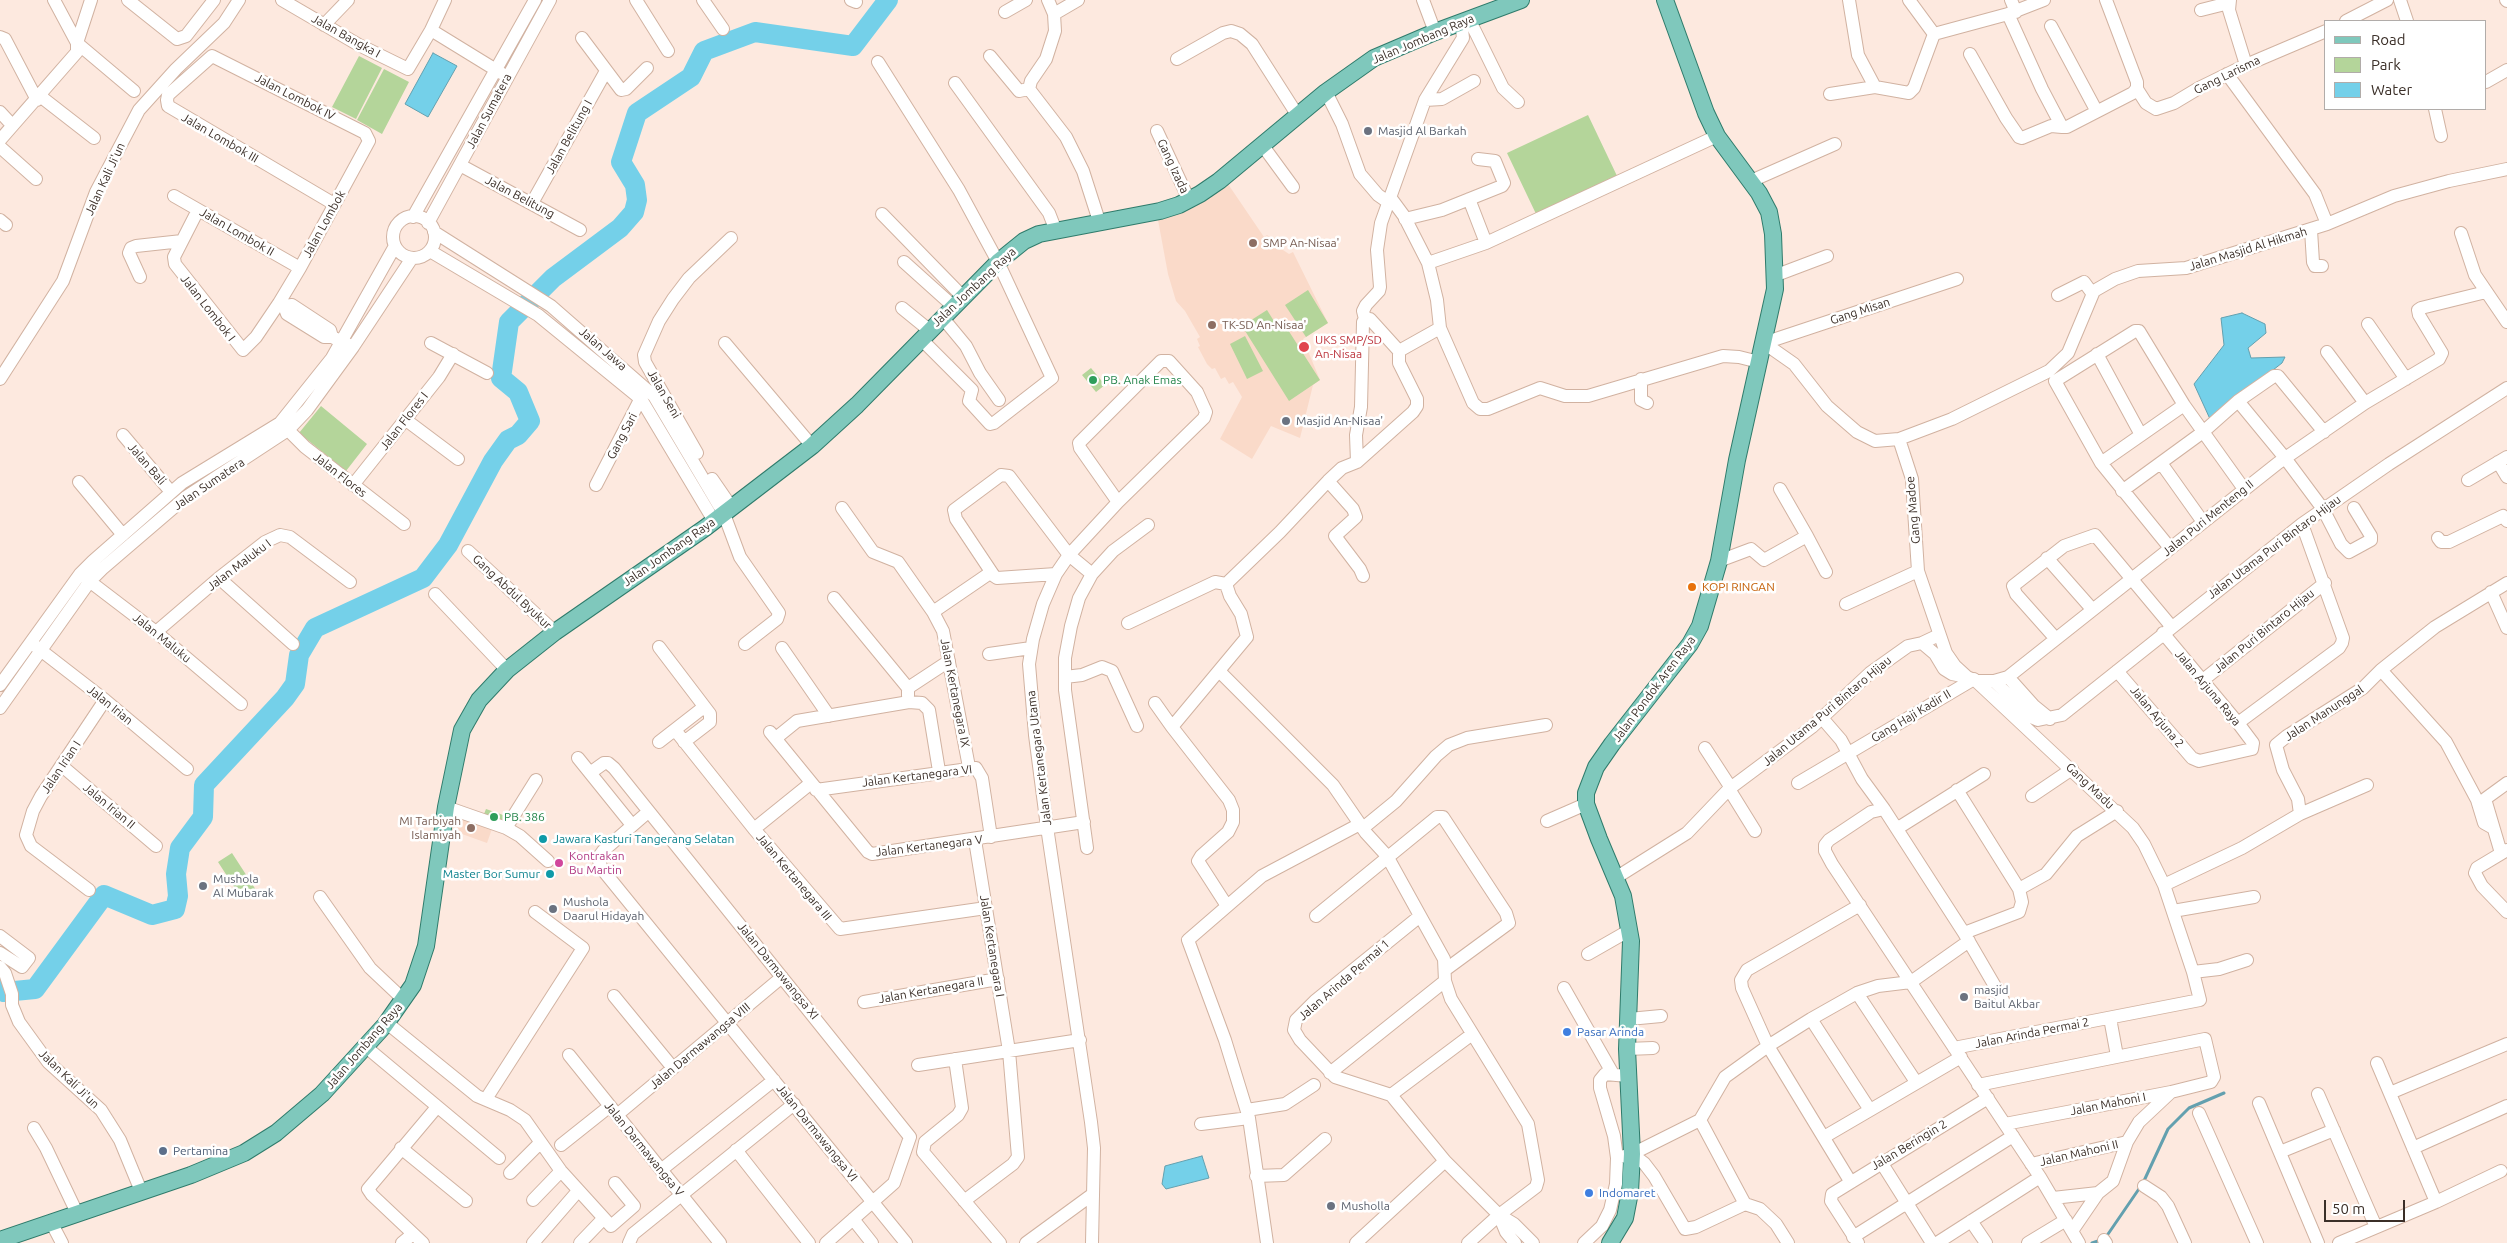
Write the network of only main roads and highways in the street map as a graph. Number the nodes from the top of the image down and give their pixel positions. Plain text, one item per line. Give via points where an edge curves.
1 (1521, 0) edge
2 (1665, 0) edge
3 (0, 1240) edge
4 (1610, 1243) edge

1 - 3 main road, Jalan Jombang Raya via 1374,58 1326,92 1213,185 1189,200 1160,211 1039,234 1024,241 998,262 812,446 723,514 555,632 507,670 479,700 462,730 446,807 426,946 413,985 387,1023 322,1094 276,1133 252,1148 191,1175
2 - 4 main road, Jalan Pondok Aren Raya via 1717,136 1751,181 1769,212 1775,289 1737,460 1719,561 1700,626 1690,644 1596,767 1586,793 1586,804 1599,840 1617,877 1630,930 1632,961 1627,1049 1620,1075 1630,1192 1625,1218

